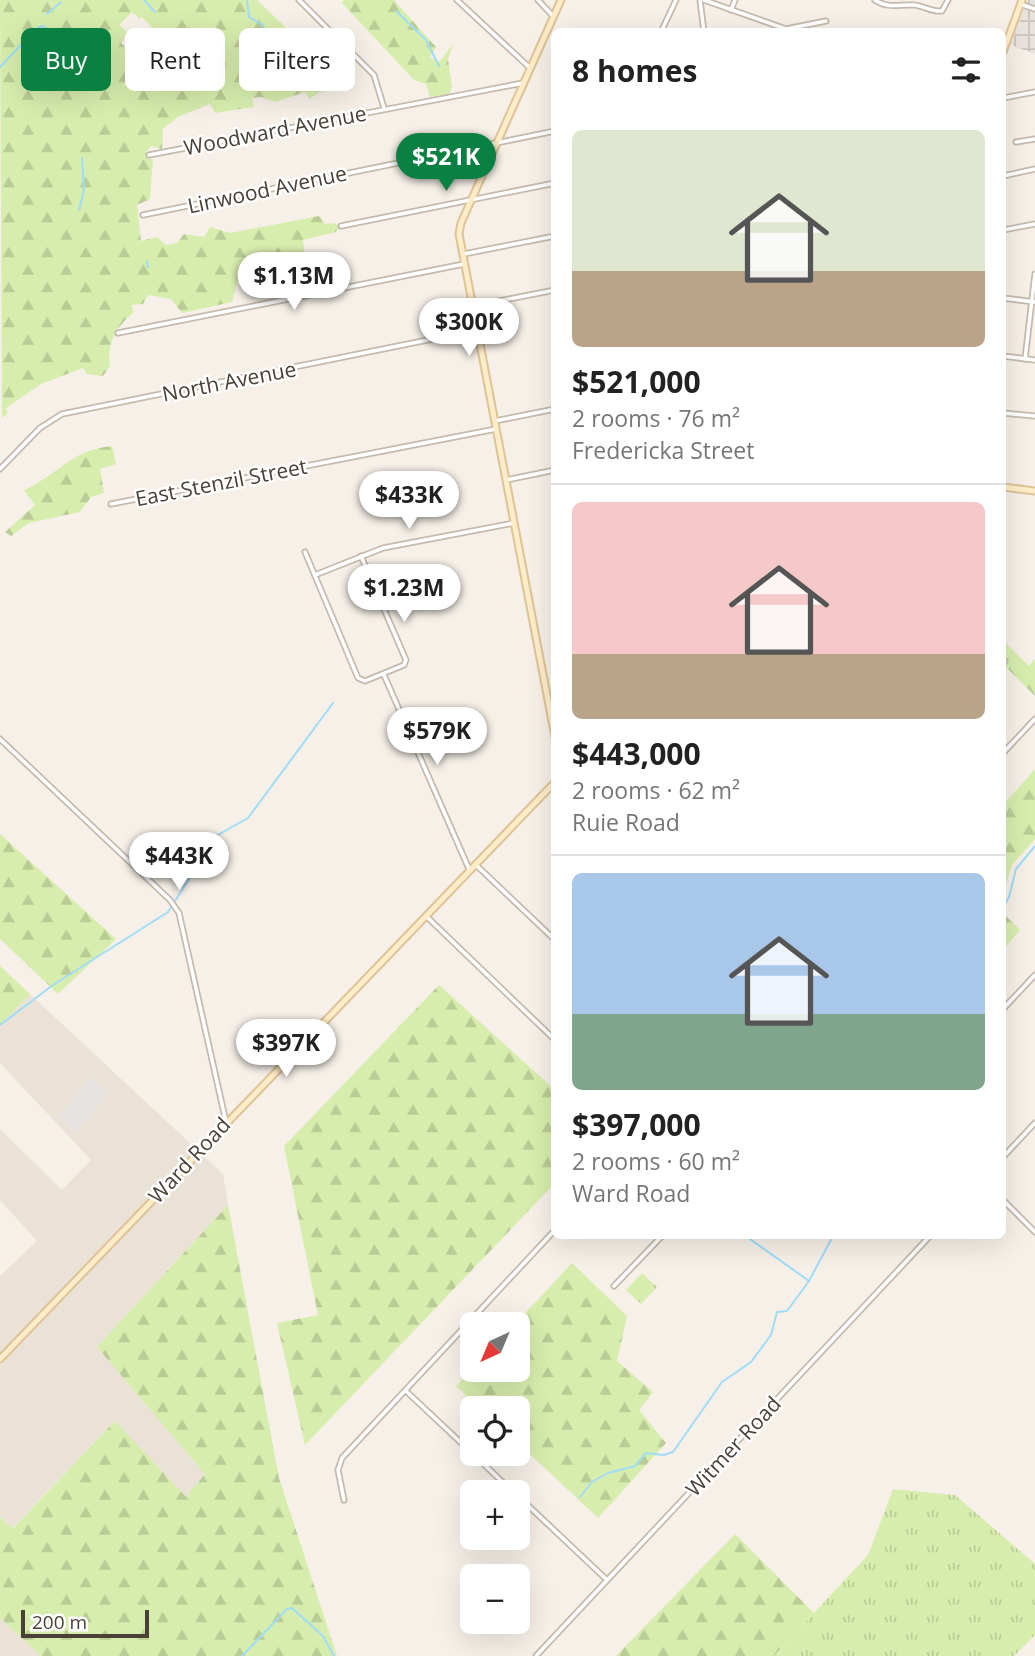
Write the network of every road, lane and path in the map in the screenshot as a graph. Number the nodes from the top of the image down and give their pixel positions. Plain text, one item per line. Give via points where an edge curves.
1 (299, 0) edge
2 (457, 0) edge
3 (538, 0) edge
4 (561, 0) edge
5 (676, 0) edge
6 (702, 0) edge
7 (734, 0) edge
8 (875, 0) edge
9 (948, 0) edge
10 (1021, 2) edge
11 (731, 9) junction
12 (1035, 9) edge
13 (553, 16) junction
14 (826, 21) dead end
15 (664, 28) edge
16 (704, 28) edge
17 (783, 28) edge
18 (791, 28) edge
19 (1006, 39) edge
20 (531, 69) junction
21 (526, 83) junction
22 (1035, 92) edge
23 (1006, 97) edge
24 (384, 108) junction
25 (551, 132) edge
26 (1035, 139) edge
27 (498, 142) junction
28 (1016, 142) dead end
29 (149, 155) dead end
30 (1035, 169) edge
31 (1006, 175) edge
32 (551, 184) edge
33 (473, 200) junction
34 (143, 215) dead end
35 (1035, 224) edge
36 (341, 226) dead end
37 (1006, 229) edge
38 (551, 237) edge
39 (463, 255) junction
40 (464, 264) junction
41 (1035, 274) edge
42 (551, 291) edge
43 (1006, 298) edge
44 (1033, 301) edge
45 (472, 306) junction
46 (477, 330) junction
47 (118, 333) dead end
48 (1006, 356) edge
49 (1025, 359) junction
50 (1035, 360) edge
51 (551, 410) edge
52 (1006, 413) edge
53 (1035, 416) edge
54 (495, 421) junction
55 (496, 429) junction
56 (0, 469) edge
57 (551, 471) edge
58 (506, 480) junction
59 (1006, 487) edge
60 (1035, 491) edge
61 (111, 504) dead end
62 (514, 523) junction
63 (305, 552) dead end
64 (361, 556) junction
65 (315, 575) junction
66 (384, 675) junction
67 (551, 716) edge
68 (1035, 719) edge
69 (0, 739) edge
70 (1006, 749) edge
71 (551, 786) edge
72 (475, 864) junction
73 (469, 869) junction
74 (426, 916) junction
75 (551, 936) edge
76 (1035, 975) edge
77 (1006, 1006) edge
78 (551, 1036) edge
79 (226, 1122) junction
80 (1035, 1123) edge
81 (1006, 1154) edge
82 (1006, 1203) edge
83 (1035, 1232) edge
84 (551, 1234) edge
85 (659, 1239) edge
86 (927, 1239) edge
87 (614, 1286) dead end
88 (0, 1359) edge
89 (406, 1391) junction
90 (460, 1442) edge
91 (486, 1466) edge
92 (501, 1480) edge
93 (344, 1500) dead end
94 (530, 1507) edge
95 (607, 1580) junction
96 (536, 1656) edge

1 - 24 street via 374,75
2 - 20 street
3 - 13 street
4 - 13 main road
5 - 15 street
6 - 11 street
6 - 16 street
7 - 11 street
8 - 9 street via 888,7 916,5 942,11
10 - 12 street
10 - 19 main road
11 - 17 street
13 - 20 main road
14 - 18 street
20 - 21 main road
21 - 24 street, Woodward Avenue
21 - 27 main road
22 - 23 street
24 - 29 street, Woodward Avenue
25 - 27 street, Linwood Avenue
26 - 28 street
27 - 33 main road
27 - 34 street, Linwood Avenue
30 - 31 street
32 - 33 street
33 - 36 street
33 - 39 main road via 461,223
35 - 37 street
38 - 39 street
39 - 40 main road
40 - 45 main road
40 - 47 street
41 - 44 street
42 - 45 street
43 - 44 street
44 - 49 street
45 - 46 main road
46 - 54 main road
46 - 56 street, North Avenue via 62,414 40,428
48 - 49 street
49 - 50 street
51 - 54 street
52 - 53 street
54 - 55 main road
55 - 58 main road
55 - 61 street, East Stenzil Street
57 - 58 street
58 - 62 main road
59 - 60 main road
62 - 64 street
62 - 67 main road
63 - 65 street
64 - 65 street
64 - 66 street via 406,660
65 - 66 street via 358,678 365,681
66 - 73 street
68 - 70 street
69 - 79 street via 179,913
71 - 72 main road, Ward Road
72 - 73 main road, Ward Road
72 - 75 street
73 - 74 main road, Ward Road
74 - 78 street
74 - 79 main road, Ward Road
76 - 77 street
79 - 88 main road, Ward Road
80 - 81 street
82 - 83 street
84 - 89 street
85 - 87 street
86 - 95 street, Witmer Road
89 - 90 street
89 - 93 street via 342,1458 338,1470
91 - 92 street
94 - 95 street
95 - 96 street, Witmer Road

